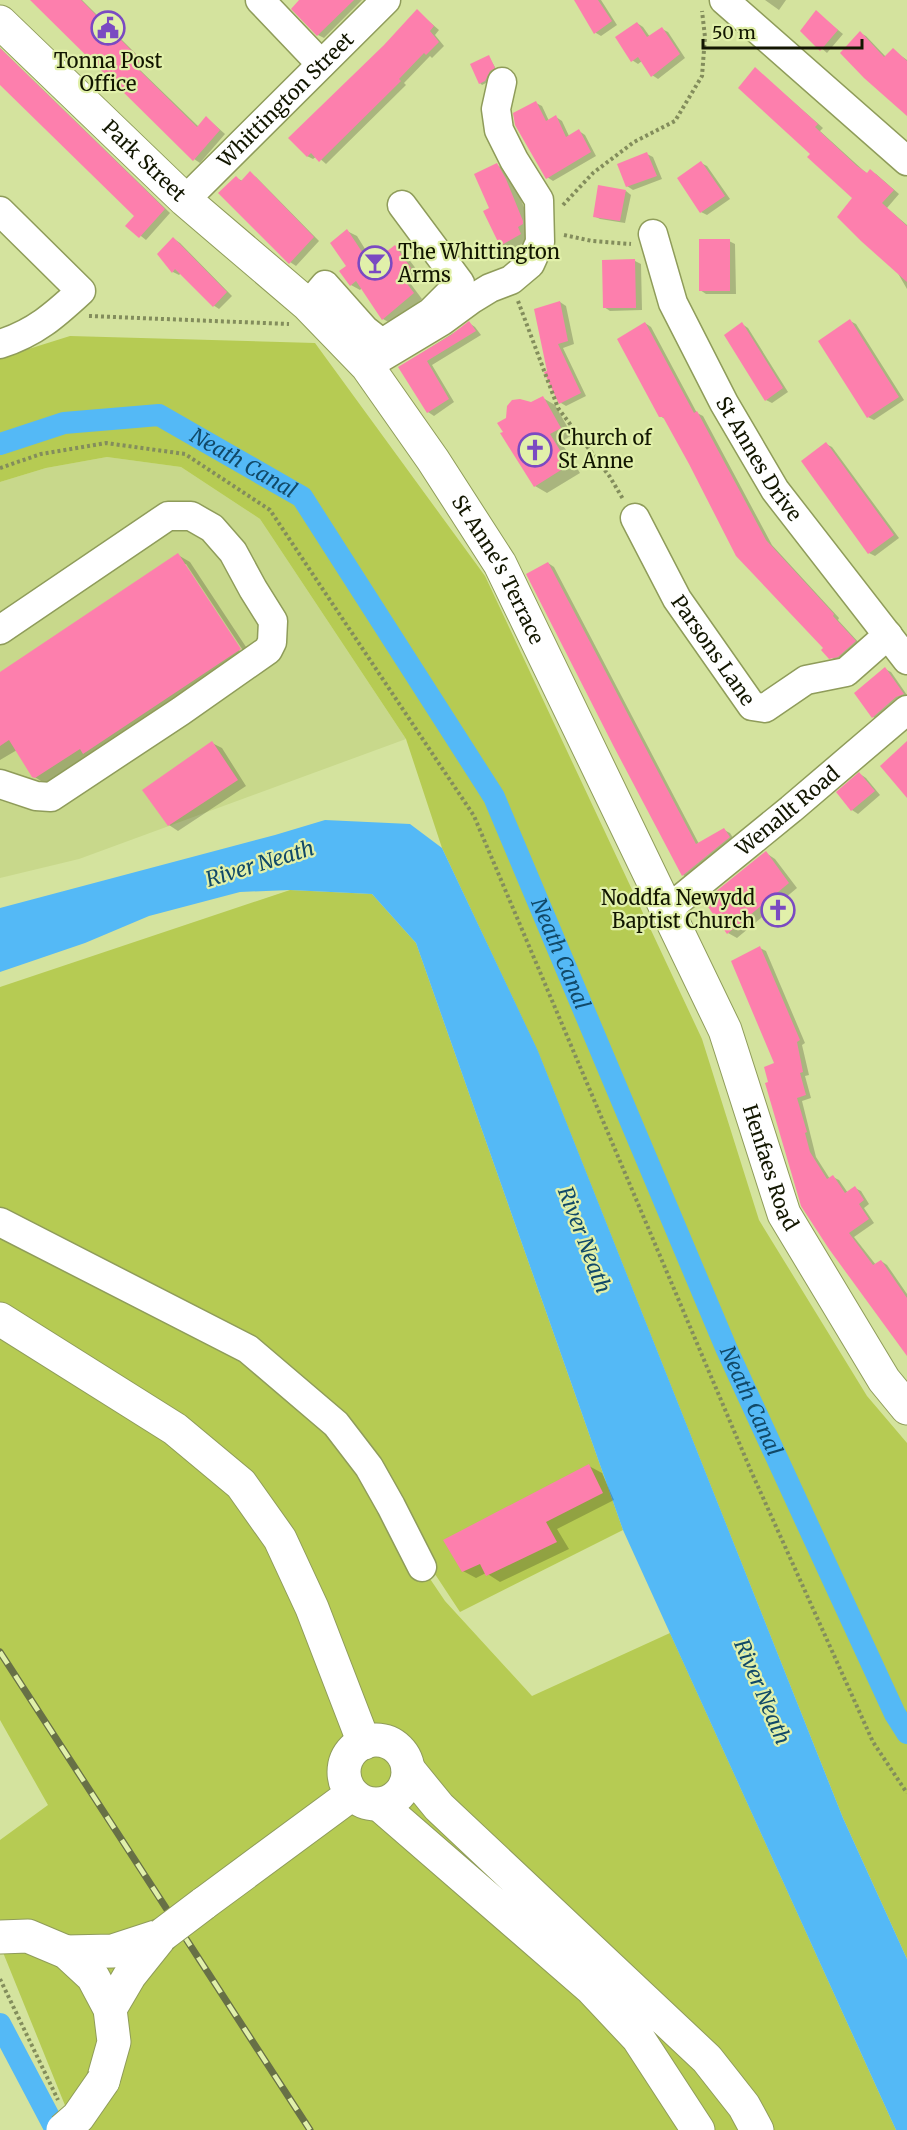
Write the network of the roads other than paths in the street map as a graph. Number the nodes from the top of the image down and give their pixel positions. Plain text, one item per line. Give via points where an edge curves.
1 (260, 0) edge
2 (386, 0) edge
3 (713, 5) edge
4 (0, 22) edge
5 (321, 64) junction
6 (502, 82) dead end
7 (907, 161) edge
8 (185, 200) junction
9 (402, 205) dead end
10 (0, 211) edge
11 (653, 234) road end
12 (267, 270) joint
13 (318, 315) junction
14 (0, 344) edge
15 (367, 366) junction
16 (635, 518) road end
17 (0, 630) edge
18 (888, 635) junction
19 (907, 660) edge
20 (907, 710) edge
21 (0, 784) edge
22 (666, 910) junction
23 (0, 1222) edge
24 (0, 1319) edge
25 (907, 1408) edge
26 (422, 1567) dead end
27 (364, 1743) junction
28 (408, 1768) junction
29 (366, 1799) junction
30 (162, 1935) junction
31 (0, 1937) edge
32 (66, 1952) junction
33 (110, 2009) junction
34 (63, 2119) edge
35 (698, 2130) edge
36 (757, 2130) edge

1 - 5 street
2 - 5 street, Whittington Street
3 - 7 street
4 - 8 main road, Park Street
5 - 8 street, Whittington Street
6 - 15 street via 496,109 499,130 539,200 540,242 530,264 511,280 471,299
8 - 12 main road, Park Street
9 - 13 street via 460,283 431,312 387,340 379,341 365,330 325,285
10 - 14 street via 81,291 56,314 22,336
11 - 18 street, St Annes Drive via 673,303 724,403 775,490
12 - 13 main road, St Anne's Terrace
13 - 15 main road, St Anne's Terrace
15 - 22 main road, St Anne's Terrace via 434,460 500,564
16 - 18 street, Parsons Lane via 677,598 752,706 765,708 806,680 846,672
17 - 21 street via 168,516 191,516 212,528 233,552 273,621 268,650 51,797
18 - 19 street, St Annes Drive
20 - 22 street, Wenallt Road
22 - 25 main road, Henfaes Road via 725,1030 784,1214 884,1380
23 - 26 street via 248,1349 336,1424 369,1467
24 - 27 main road via 176,1429 241,1484 280,1539 312,1608
27 - 28 main road via 392,1744
27 - 29 main road via 349,1756 344,1776 347,1785
28 - 29 main road via 404,1788 390,1802
28 - 36 main road via 439,1808 707,2058 744,2106
29 - 30 main road, bridge via 203,1904
29 - 35 main road via 591,1988 638,2038
30 - 32 main road via 113,1951
30 - 33 main road via 130,1975
31 - 32 main road via 28,1936
32 - 33 main road via 93,1977
33 - 34 main road, bridge via 114,2042 103,2081 78,2117

